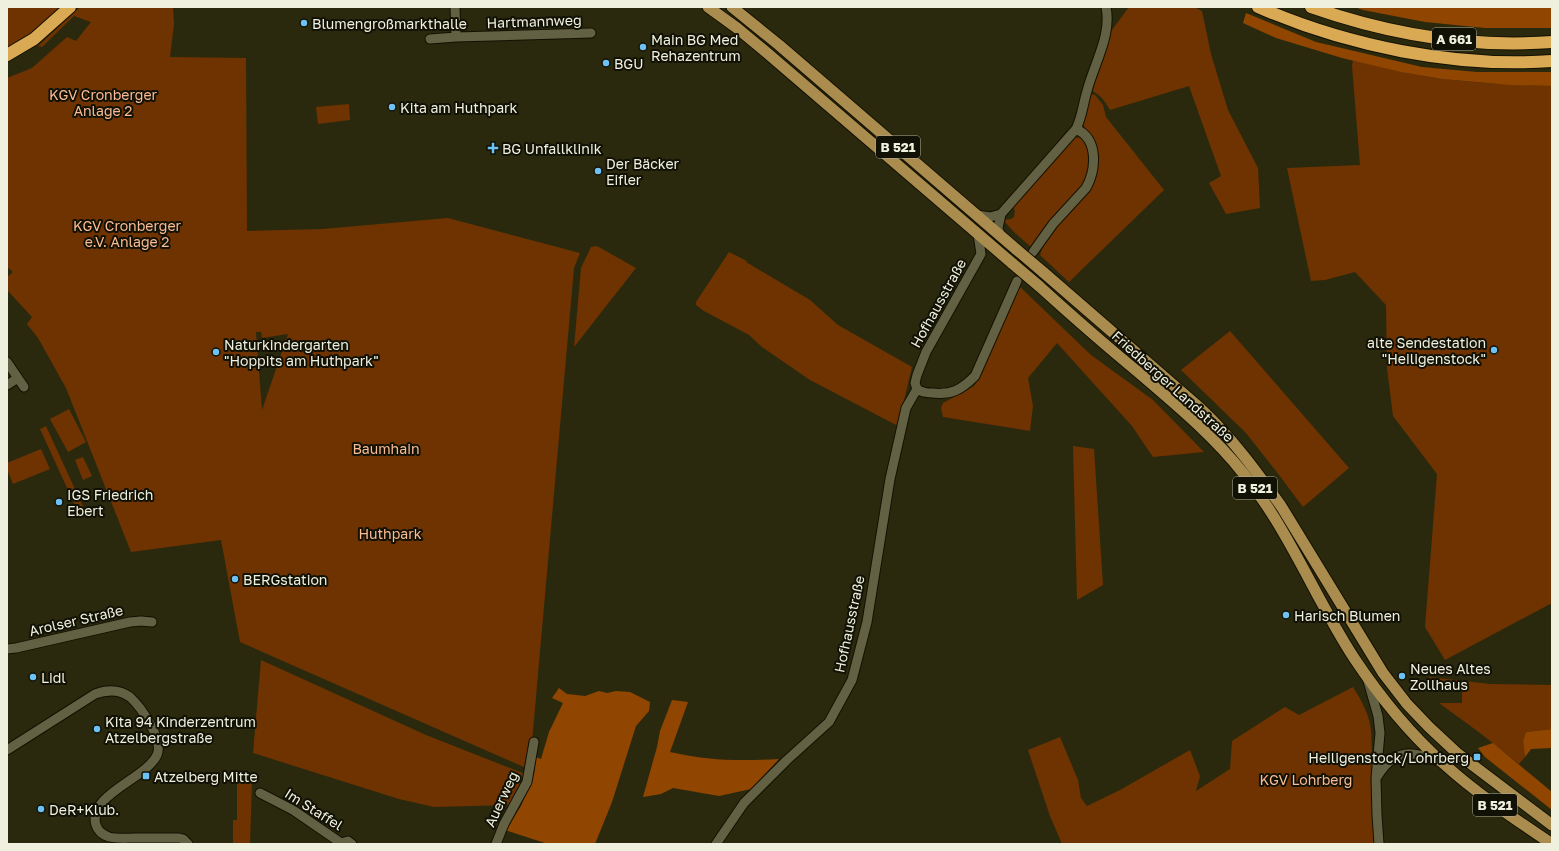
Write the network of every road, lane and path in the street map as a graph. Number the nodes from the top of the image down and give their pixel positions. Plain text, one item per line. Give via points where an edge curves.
1 (70, 7) edge
2 (455, 7) edge
3 (708, 7) edge
4 (732, 7) edge
5 (1106, 7) edge
6 (1258, 7) edge
7 (1311, 7) edge
8 (591, 33) dead end
9 (456, 37) junction
10 (430, 39) dead end
11 (1552, 42) edge
12 (7, 55) edge
13 (1552, 61) edge
14 (1076, 129) junction
15 (1001, 214) junction
16 (976, 215) junction
17 (978, 234) junction
18 (1000, 235) junction
19 (1033, 252) dead end
20 (981, 254) junction
21 (1004, 257) junction
22 (1017, 281) dead end
23 (7, 362) edge
24 (18, 378) junction
25 (7, 385) edge
26 (24, 387) dead end
27 (917, 389) junction
28 (152, 622) dead end
29 (7, 649) edge
30 (1367, 677) junction
31 (534, 742) dead end
32 (7, 750) edge
33 (1444, 764) junction
34 (1376, 778) junction
35 (260, 794) dead end
36 (1552, 825) edge
37 (188, 844) edge
38 (341, 844) edge
39 (352, 844) edge
40 (496, 844) edge
41 (716, 844) edge
42 (1379, 844) edge
43 (1552, 844) edge

1 - 12 highway via 34,39
2 - 9 street
3 - 17 main road, Friedberger Landstraße / B 521 via 766,52
4 - 16 main road, Friedberger Landstraße / B 521
5 - 14 street via 1104,38
6 - 13 highway, A 661 via 1322,31 1400,51 1491,61
7 - 11 highway, A 661 via 1358,22 1408,33 1501,43
8 - 9 street, Hartmannweg
9 - 10 street, Hartmannweg
14 - 15 street
14 - 19 street via 1082,132 1091,146 1094,158 1090,181 1043,236
15 - 16 street via 990,217
15 - 18 street via 998,228
16 - 18 main road, Friedberger Landstraße / B 521
17 - 20 street, Hofhausstraße
17 - 21 main road, Friedberger Landstraße / B 521
18 - 36 main road, Friedberger Landstraße / B 521, bridge via 1221,428 1281,506 1383,673 1407,704 1458,754
20 - 21 street, Hofhausstraße
20 - 27 street, Hofhausstraße via 926,352 915,383
21 - 30 main road, Friedberger Landstraße / B 521, bridge via 1192,419 1243,472 1285,534 1342,638
22 - 27 street via 975,376 955,392 938,394
23 - 24 street
24 - 25 street
24 - 26 street
27 - 41 street, Hofhausstraße via 906,408 895,456 867,622 852,680 829,722 744,803
28 - 29 street, Arolser Straße via 130,622
30 - 33 main road, Friedberger Landstraße / B 521 via 1420,741
30 - 34 street via 1380,733
31 - 40 street, Auerweg via 527,782
32 - 37 street via 95,694 112,691 126,695 134,701 153,730 158,741 158,752 146,770 112,793 100,805 95,814 96,826 100,832 111,837 179,838
33 - 34 street via 1420,754 1408,753 1389,761
33 - 43 main road, Friedberger Landstraße / B 521 via 1488,800
34 - 42 street
35 - 38 street, Im Staffel via 293,810
38 - 39 street, Im Staffel via 348,841

